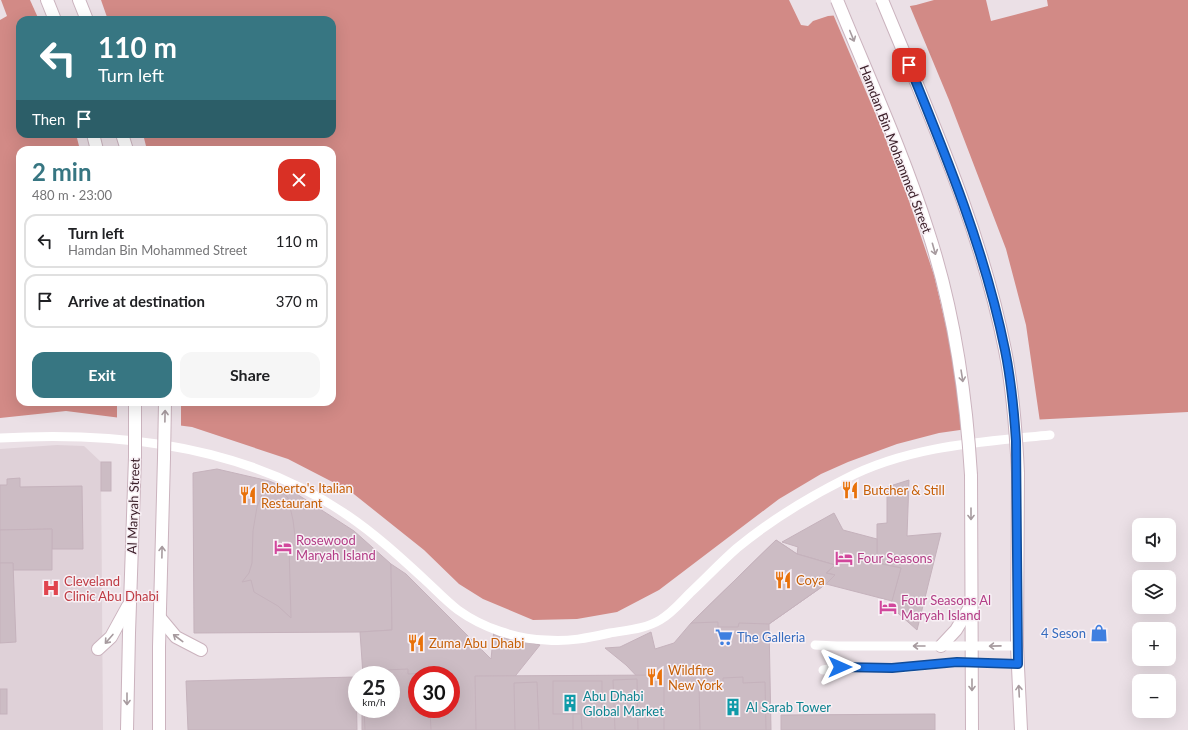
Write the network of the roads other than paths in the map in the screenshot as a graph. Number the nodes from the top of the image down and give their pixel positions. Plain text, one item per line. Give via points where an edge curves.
1 (47, 0) edge
2 (79, 0) edge
3 (837, 0) edge
4 (882, 0) edge
5 (53, 16) edge
6 (85, 16) edge
7 (135, 406) edge
8 (165, 406) edge
9 (1050, 435) dead end
10 (0, 438) edge
11 (130, 601) junction
12 (972, 602) junction
13 (161, 619) junction
14 (815, 645) dead end
15 (941, 646) junction
16 (972, 646) junction
17 (1017, 646) junction
18 (98, 649) dead end
19 (201, 650) dead end
20 (972, 663) junction
21 (1018, 664) junction
22 (823, 670) dead end
23 (127, 730) edge
24 (159, 730) edge
25 (972, 730) edge
26 (1021, 730) edge

1 - 5 main road
2 - 6 main road
3 -> 12 main road, Hamdan Bin Mohammed Street, bridge via 908,172 947,298 959,356 968,422
4 - 17 main road, bridge via 967,210 1005,351 1016,441
7 - 11 main road, Al Maryah Street, bridge
13 -> 8 main road, bridge
9 - 10 street via 933,449 888,460 849,476 764,527 660,621 642,628 563,641 516,636 469,617 451,605 369,530 318,497 263,471 205,452 147,441 78,437
11 -> 18 main road via 117,629
11 -> 23 main road, Al Maryah Street
12 - 15 main road via 959,626
12 - 16 main road, Hamdan Bin Mohammed Street
19 -> 13 main road via 176,637
13 - 24 main road
15 -> 14 street
15 - 16 street
17 -> 16 street
16 - 20 main road, Hamdan Bin Mohammed Street
17 - 21 main road
20 - 21 street
20 - 22 street via 945,662 892,668 848,667
20 -> 25 main road, Hamdan Bin Mohammed Street
26 -> 21 main road

